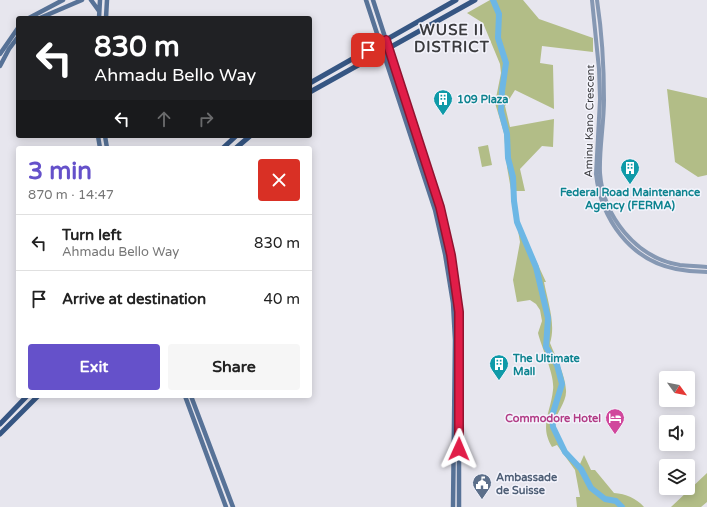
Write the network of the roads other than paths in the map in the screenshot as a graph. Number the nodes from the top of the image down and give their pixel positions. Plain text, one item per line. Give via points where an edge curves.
1 (63, 0) edge
2 (82, 0) edge
3 (90, 0) edge
4 (100, 0) edge
5 (366, 0) edge
6 (373, 0) edge
7 (474, 0) edge
8 (592, 0) edge
9 (597, 0) edge
10 (107, 1) edge
11 (454, 1) edge
12 (100, 11) junction
13 (33, 16) edge
14 (45, 16) edge
15 (99, 16) edge
16 (106, 16) edge
17 (16, 31) edge
18 (16, 40) edge
19 (386, 40) junction
20 (380, 43) junction
21 (389, 49) junction
22 (383, 52) junction
23 (0, 54) edge
24 (0, 66) edge
25 (312, 82) edge
26 (312, 91) edge
27 (234, 138) edge
28 (248, 138) edge
29 (225, 146) edge
30 (238, 146) edge
31 (707, 267) edge
32 (707, 272) edge
33 (25, 398) edge
34 (36, 398) edge
35 (186, 398) edge
36 (192, 398) edge
37 (0, 424) edge
38 (0, 434) edge
39 (226, 507) edge
40 (233, 507) edge
41 (453, 507) edge
42 (459, 507) edge

1 - 13 main road
2 - 14 main road
3 - 12 main road
4 - 12 main road
5 - 20 main road
6 - 19 main road
7 - 21 main road
8 - 32 street, Aminu Kano Crescent via 600,105 596,174 604,210 622,238 646,258 676,270
9 - 31 street, Aminu Kano Crescent via 604,68 600,173 609,208 618,225 642,249 679,265
10 - 16 main road
11 - 19 main road
12 - 15 main road
17 - 23 main road
18 - 24 main road
19 - 20 main road
19 - 21 main road
20 - 22 main road
20 - 25 main road
21 - 22 main road
21 - 42 main road via 440,207 451,255 459,312
22 - 26 main road
22 - 41 main road via 435,210 448,269 453,303 455,356
27 - 29 main road
28 - 30 main road
33 - 37 main road
34 - 38 main road
35 - 39 main road
36 - 40 main road

